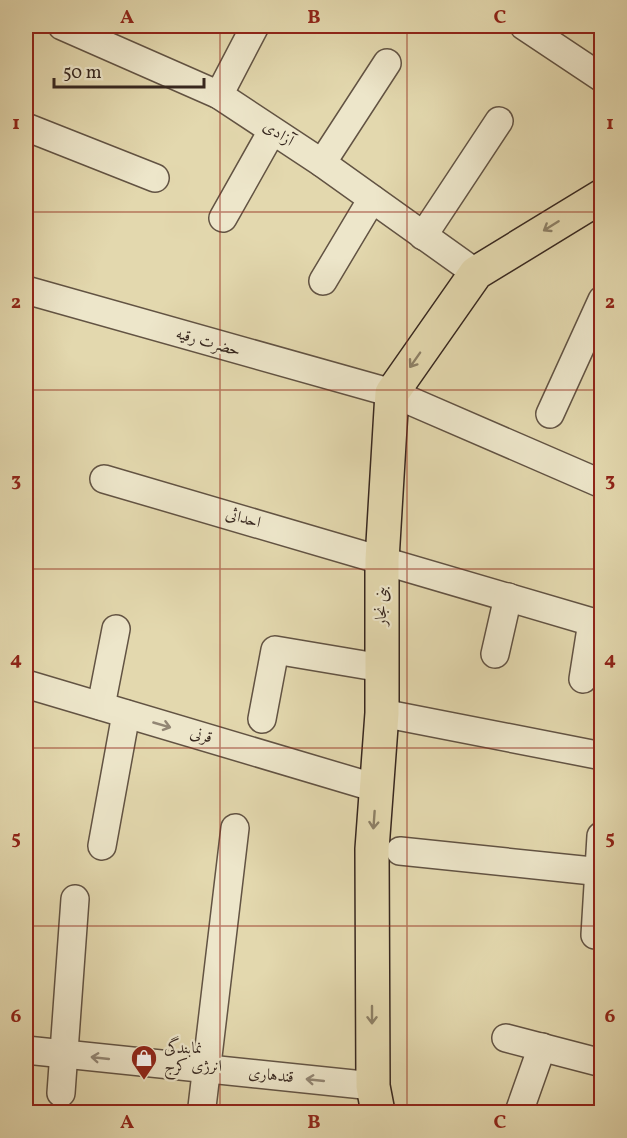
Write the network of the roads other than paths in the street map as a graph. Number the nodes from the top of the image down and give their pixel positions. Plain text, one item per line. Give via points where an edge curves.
1 (62, 26) edge
2 (255, 26) edge
3 (524, 26) edge
4 (387, 63) dead end
5 (602, 78) edge
6 (219, 94) junction
7 (499, 121) dead end
8 (26, 127) edge
9 (272, 130) junction
10 (322, 163) junction
11 (155, 178) dead end
12 (372, 199) junction
13 (598, 201) edge
14 (223, 218) dead end
15 (423, 236) junction
16 (476, 273) junction
17 (323, 281) dead end
18 (26, 290) edge
19 (602, 300) edge
20 (392, 393) junction
21 (550, 414) dead end
22 (104, 479) dead end
23 (602, 484) edge
24 (382, 560) junction
25 (508, 597) junction
26 (597, 623) edge
27 (116, 629) dead end
28 (495, 654) dead end
29 (382, 668) junction
30 (584, 679) dead end
31 (26, 684) edge
32 (101, 706) junction
33 (382, 713) junction
34 (126, 714) junction
35 (262, 719) dead end
36 (602, 756) edge
37 (376, 788) junction
38 (235, 828) dead end
39 (601, 836) edge
40 (102, 846) dead end
41 (400, 851) dead end
42 (600, 871) edge
43 (75, 899) dead end
44 (595, 935) dead end
45 (506, 1038) dead end
46 (542, 1047) junction
47 (26, 1050) edge
48 (65, 1054) junction
49 (602, 1063) edge
50 (207, 1069) junction
51 (61, 1093) dead end
52 (375, 1099) edge
53 (202, 1107) dead end
54 (519, 1113) edge

1 - 6 street, آزادی
2 - 6 street
3 - 5 street
4 - 10 street
6 - 9 street, آزادی
7 - 15 street
8 - 11 street
9 - 10 street, آزادی
9 - 14 street
10 - 12 street, آزادی
12 - 15 street, آزادی
12 - 17 street
13 -> 16 main road
15 - 16 street, آزادی
16 -> 20 main road
18 - 20 street, حضرت رقیه
19 - 21 street
20 - 23 street, حضرت رقیه
20 - 24 main road, بنی نجار
22 - 24 street, احداثی
24 - 25 street, احداثی
24 - 29 main road, بنی نجار
25 - 26 street, احداثی
25 - 28 street
26 - 30 street
27 - 32 street
29 - 33 main road, بنی نجار
29 - 35 street via 275,650
31 - 32 street, قرنی
32 - 34 street, قرنی
33 - 36 street
33 - 37 main road, بنی نجار
34 -> 37 street, قرنی
34 - 40 street
37 -> 52 main road, بنی نجار via 372,849
38 - 50 street
39 - 42 street
41 - 42 street
42 - 44 street
43 - 48 street
45 - 46 street
46 - 49 street
46 - 54 street
47 - 48 street, قندهاری
50 -> 48 street, قندهاری
48 - 51 street
52 -> 50 street, قندهاری
50 - 53 street

